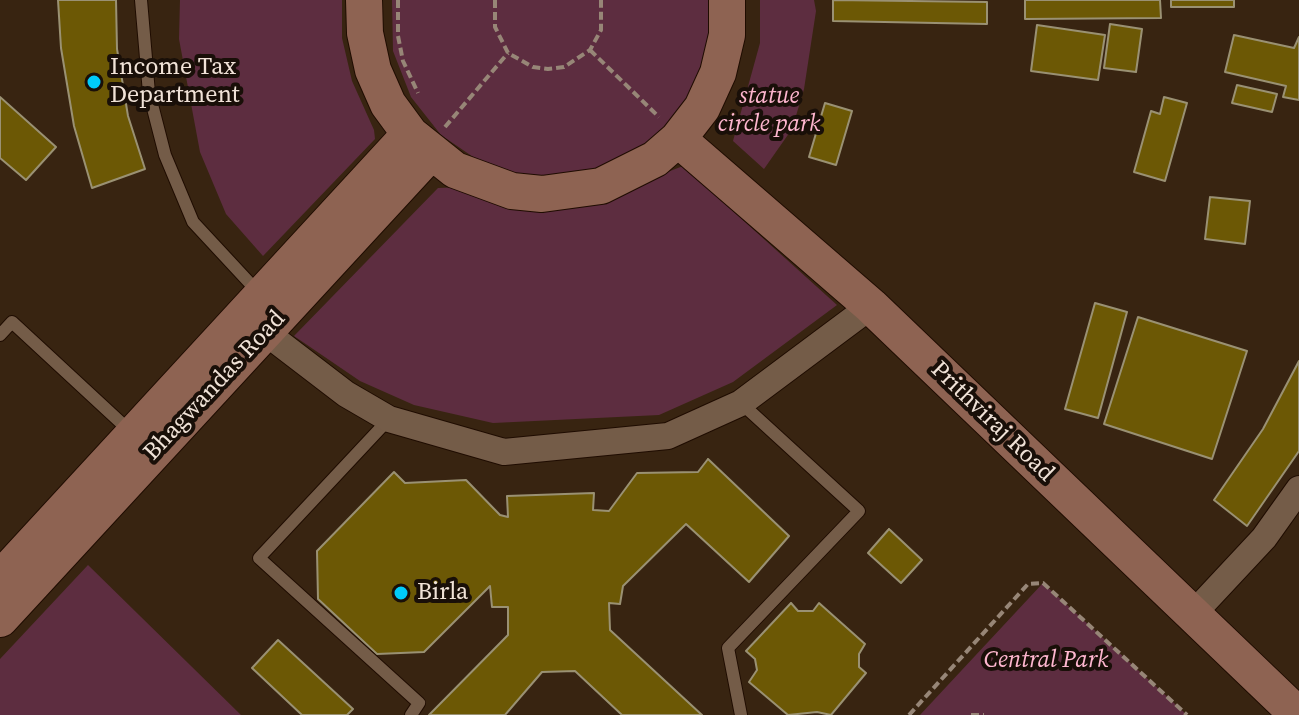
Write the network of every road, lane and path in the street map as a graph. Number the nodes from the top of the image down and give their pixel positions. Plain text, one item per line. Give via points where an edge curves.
1 (141, 0) edge
2 (364, 0) edge
3 (398, 0) edge
4 (495, 0) edge
5 (601, 0) edge
6 (727, 0) edge
7 (590, 50) junction
8 (508, 53) junction
9 (420, 97) dead end
10 (664, 125) junction
11 (435, 134) junction
12 (871, 306) junction
13 (0, 311) edge
14 (269, 313) junction
15 (12, 322) junction
16 (0, 335) edge
17 (741, 403) junction
18 (389, 419) junction
19 (132, 433) junction
20 (1299, 489) edge
21 (0, 579) edge
22 (1193, 614) junction
23 (0, 619) edge
24 (1292, 697) edge
25 (411, 715) edge
26 (741, 715) edge
27 (909, 715) edge
28 (971, 715) edge
29 (984, 715) edge
30 (1187, 715) edge

1 - 14 lane via 149,93 165,155 193,222
2 - 11 street via 373,70 388,104
3 - 9 path via 403,61
4 - 8 path via 495,27
5 - 7 path via 601,30
6 - 10 street via 727,35 702,108
7 - 8 path via 564,67 548,69
7 - 10 path
8 - 11 path
10 - 11 street via 629,174 572,193 512,191 455,170
10 - 12 street, Prithviraj Road
11 - 14 street, Bhagwandas Road
12 - 17 street
12 - 22 street, Prithviraj Road
13 - 15 lane
14 - 18 street via 346,394
14 - 19 street, Bhagwandas Road
14 - 23 street, Bhagwandas Road
15 - 16 lane
15 - 19 lane
17 - 18 street via 668,436 504,452
17 - 26 lane via 859,511 728,648
18 - 25 lane via 259,558 419,703
19 - 21 street, Bhagwandas Road
20 - 22 street via 1264,538
22 - 24 street, Prithviraj Road
27 - 30 path via 1028,584 1043,583
28 - 29 path

